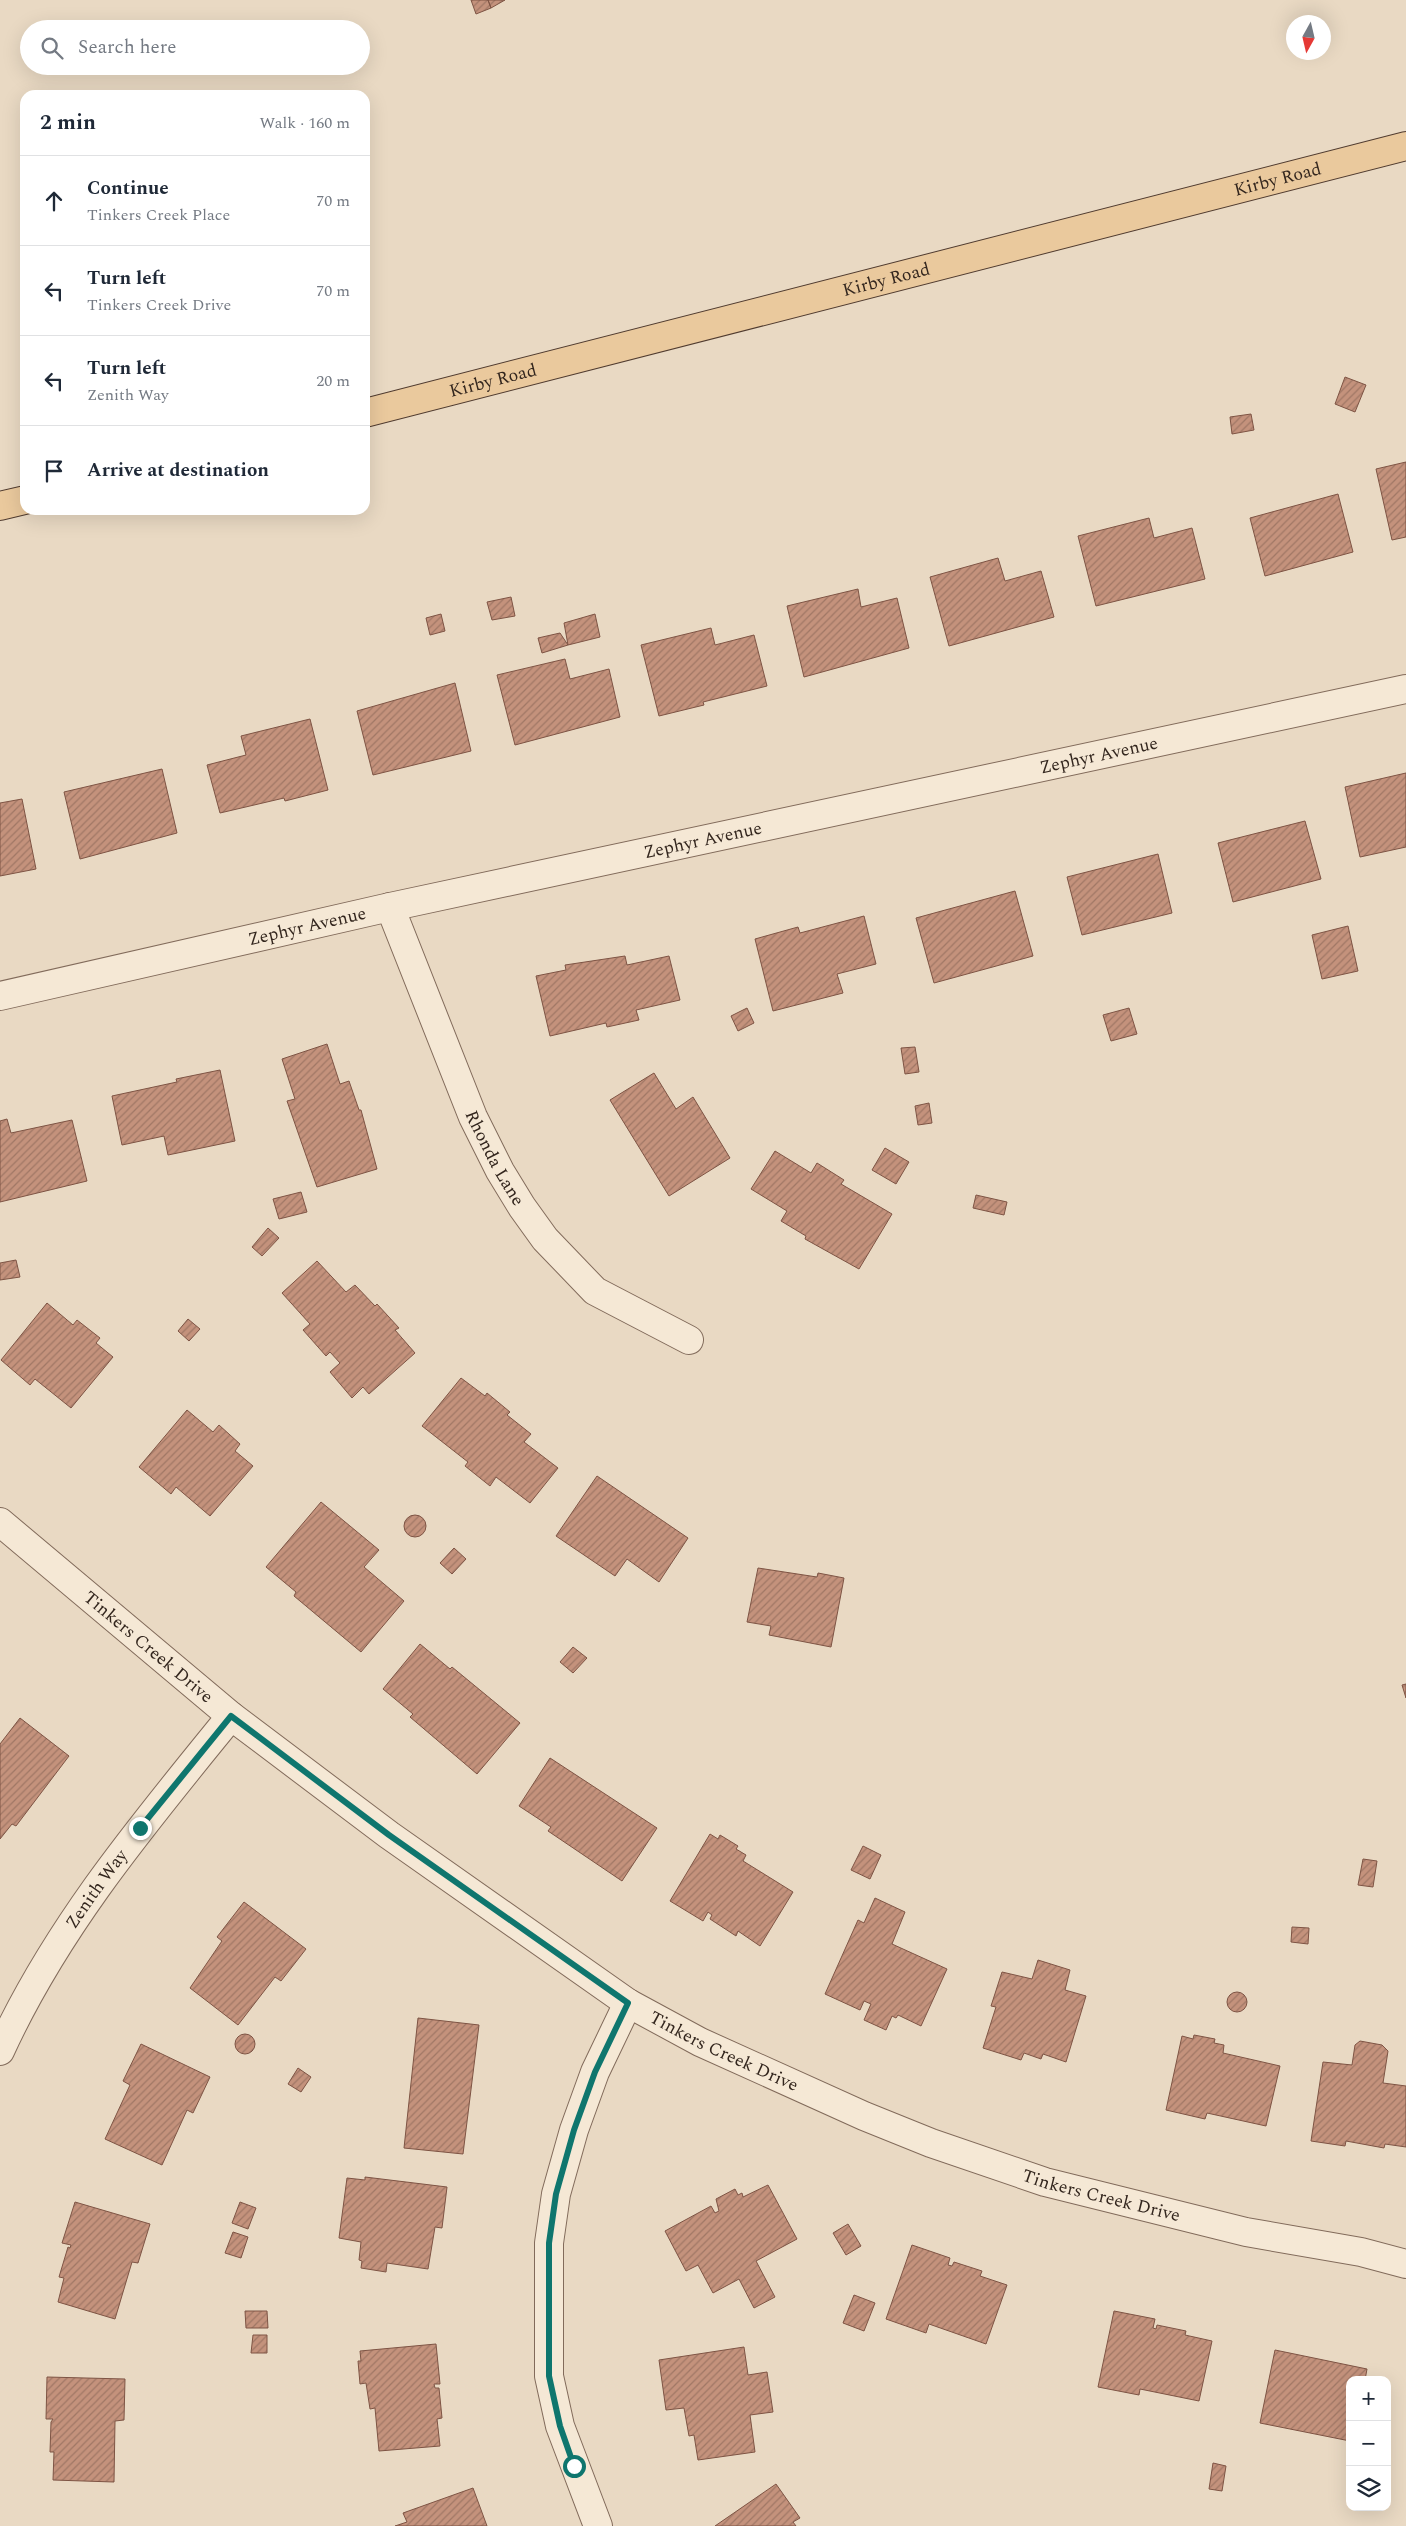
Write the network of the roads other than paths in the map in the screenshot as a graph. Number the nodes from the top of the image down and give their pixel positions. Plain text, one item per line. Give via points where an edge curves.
1 (1406, 146) edge
2 (370, 412) edge
3 (20, 501) edge
4 (0, 506) edge
5 (1406, 689) edge
6 (390, 907) junction
7 (0, 996) edge
8 (688, 1340) dead end
9 (0, 1522) edge
10 (231, 1716) junction
11 (628, 2003) junction
12 (0, 2051) edge
13 (1406, 2264) edge
14 (598, 2526) edge

1 - 2 main road, Kirby Road
3 - 4 main road
5 - 6 street, Zephyr Avenue
6 - 7 street, Zephyr Avenue
6 - 8 street, Rhonda Lane via 473,1116 522,1207 545,1238 595,1291
9 - 10 street, Tinkers Creek Drive
10 - 11 street, Tinkers Creek Drive via 389,1835
10 - 12 street, Zenith Way via 88,1898 44,1967
11 - 13 street, Tinkers Creek Drive via 700,2042 864,2116 994,2165 1054,2184 1246,2232 1360,2252
11 - 14 street via 595,2072 574,2130 556,2194 549,2243 549,2376 560,2426

